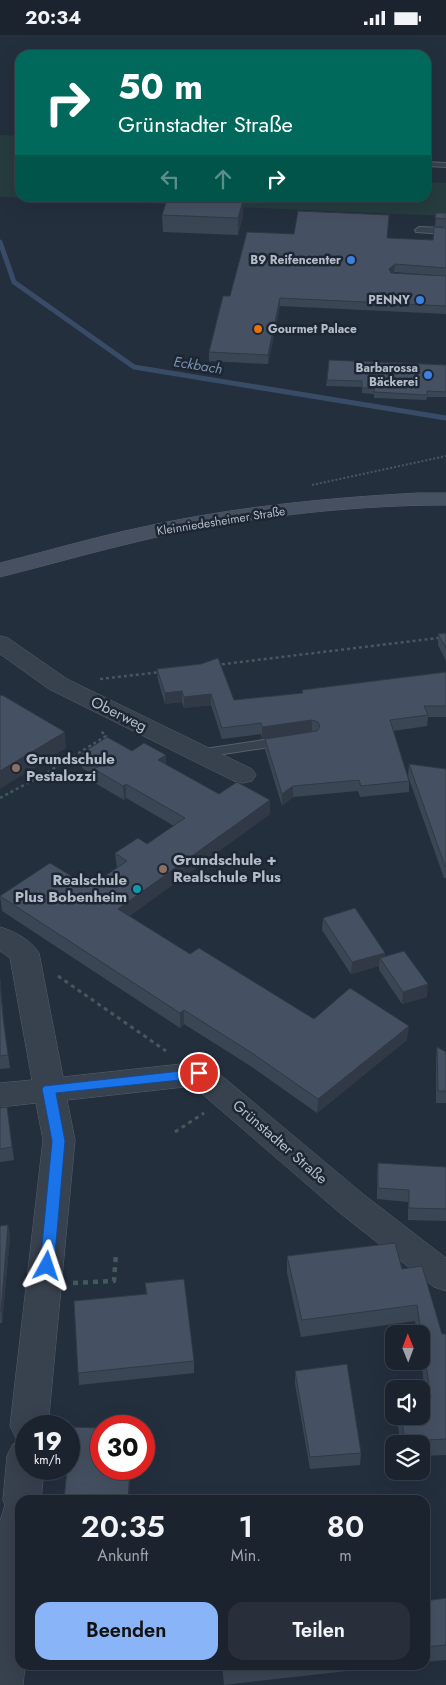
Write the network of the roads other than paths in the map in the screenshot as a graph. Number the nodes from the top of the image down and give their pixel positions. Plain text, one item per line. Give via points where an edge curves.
1 (431, 164) edge
2 (446, 165) edge
3 (419, 230) dead end
4 (446, 231) edge
5 (446, 492) edge
6 (418, 499) junction
7 (446, 499) edge
8 (446, 509) edge
9 (0, 570) edge
10 (0, 643) edge
11 (293, 740) edge
12 (198, 753) junction
13 (243, 775) dead end
14 (0, 937) edge
15 (49, 1089) junction
16 (0, 1095) edge
17 (446, 1277) edge
18 (30, 1415) edge
19 (24, 1480) edge
20 (22, 1495) edge
21 (15, 1562) edge
22 (2, 1685) edge

1 - 2 lane
3 - 4 lane
5 - 6 main road
6 - 7 main road, Kleinniedesheimer Straße
6 - 8 main road
6 - 9 main road, Kleinniedesheimer Straße via 325,505 232,517 144,533
10 - 12 street, Oberweg via 58,684
11 - 12 lane
12 - 13 street, Oberweg
14 - 15 street via 24,953
15 - 16 street
15 - 17 street, Grünstadter Straße via 199,1073 373,1222
15 - 18 street via 59,1141
19 - 20 street
21 - 22 street

